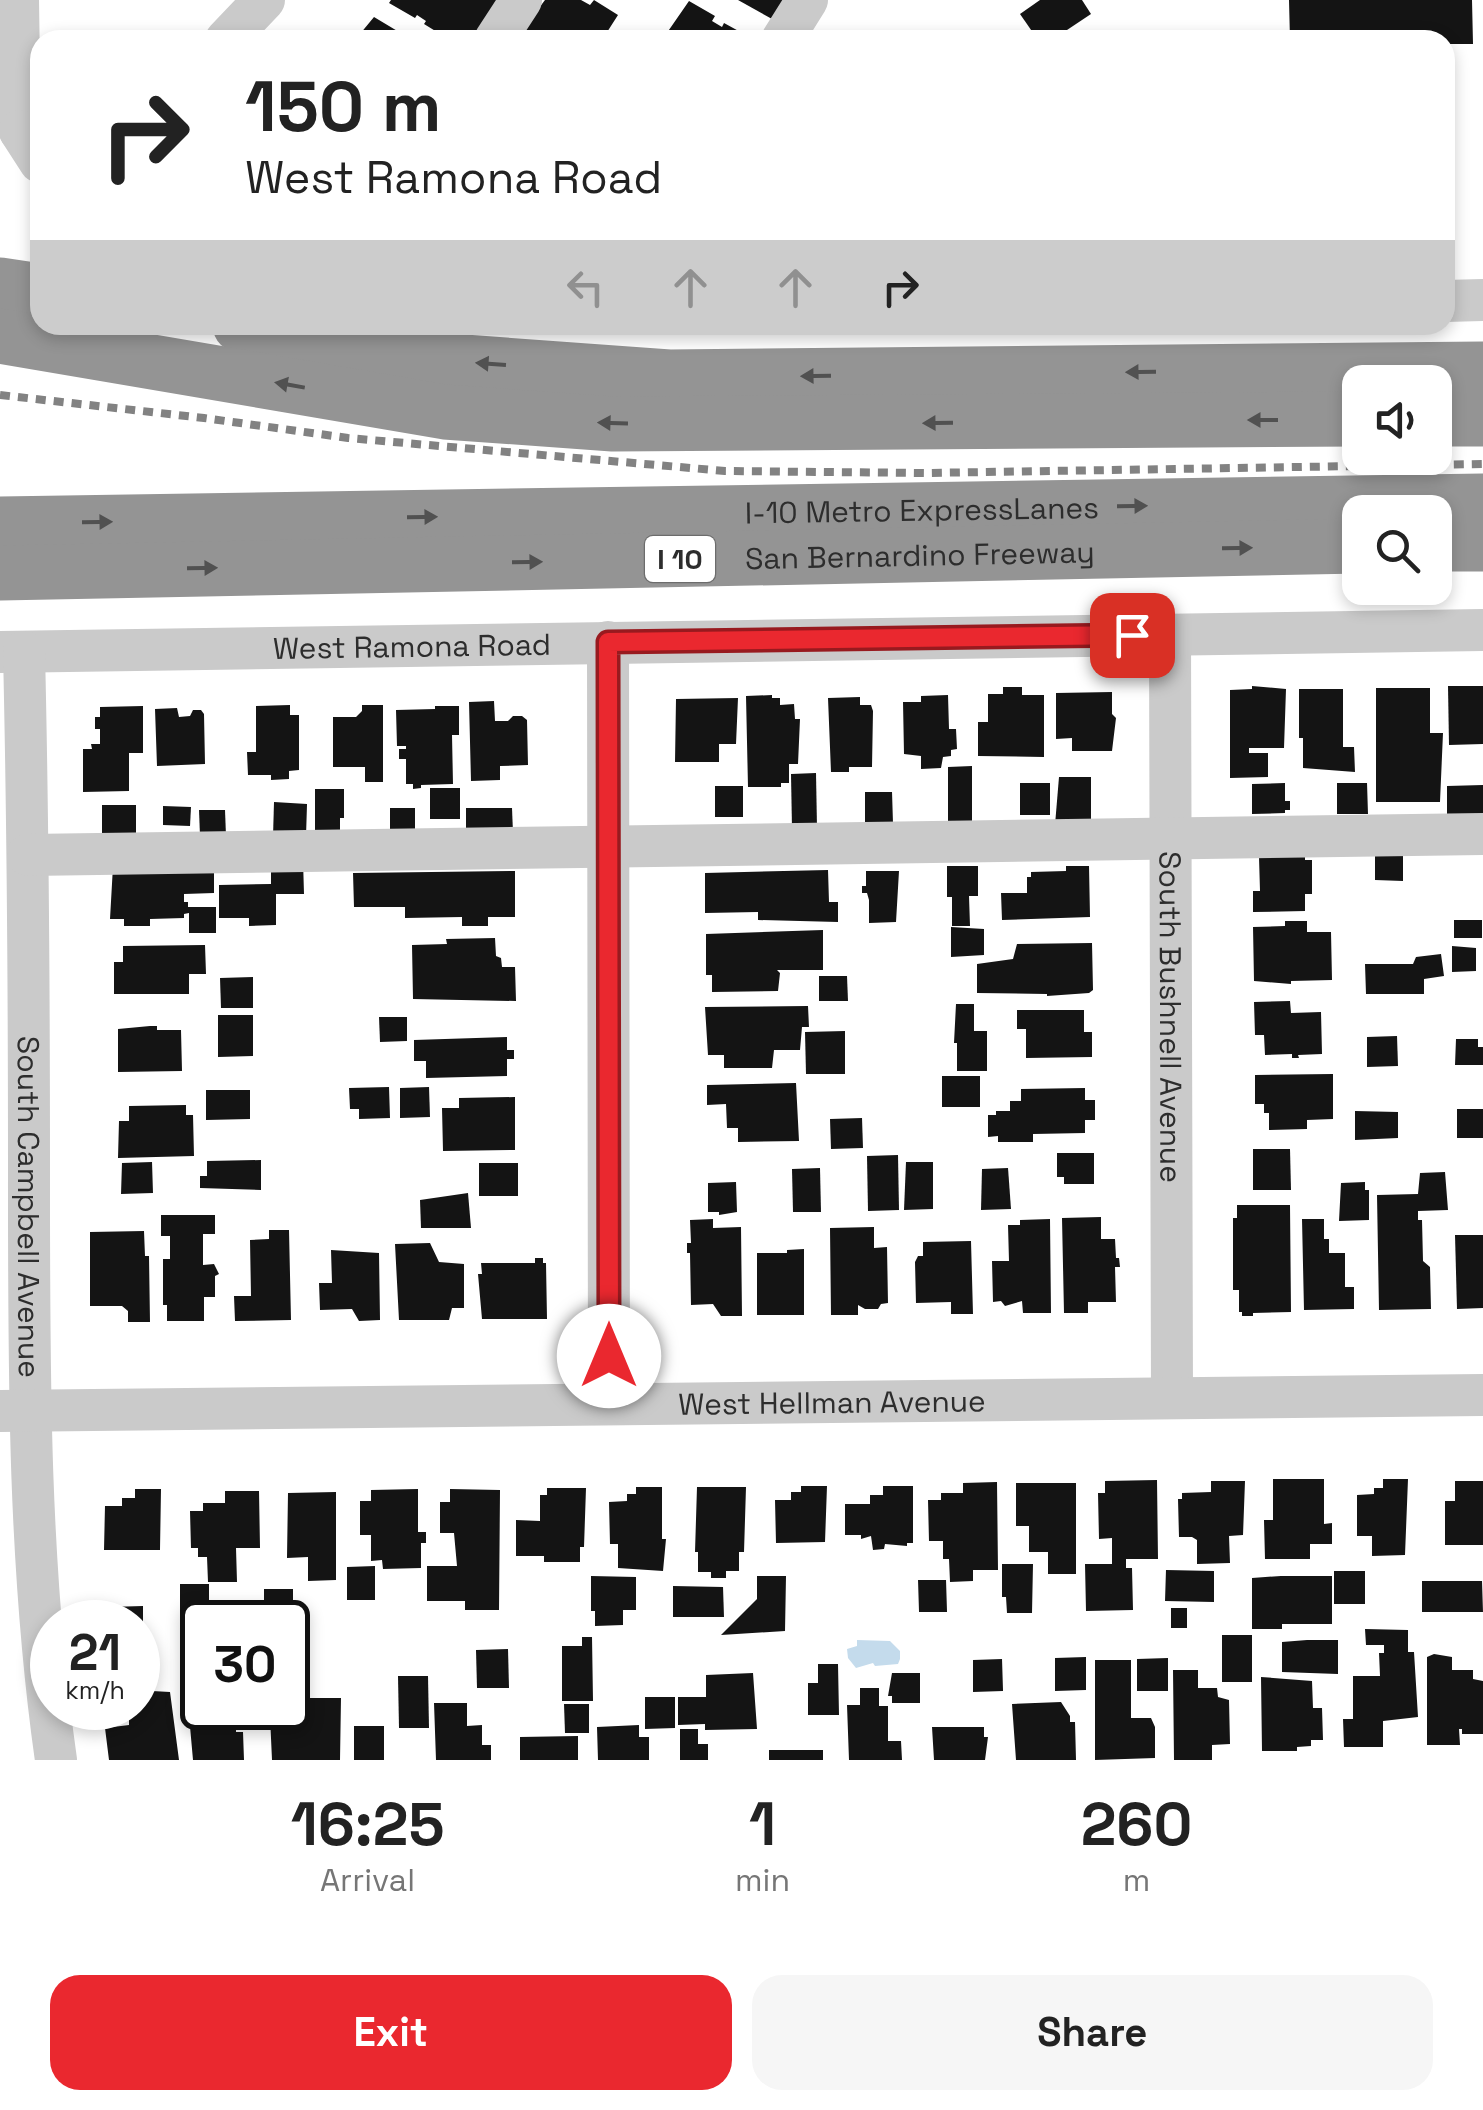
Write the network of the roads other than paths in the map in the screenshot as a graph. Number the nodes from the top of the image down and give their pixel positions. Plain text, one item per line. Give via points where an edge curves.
1 (18, 0) edge
2 (264, 0) edge
3 (521, 0) edge
4 (807, 0) edge
5 (236, 30) edge
6 (502, 30) edge
7 (788, 30) edge
8 (25, 139) edge
9 (0, 285) edge
10 (30, 290) edge
11 (1483, 300) edge
12 (1455, 301) edge
13 (298, 335) edge
14 (0, 336) edge
15 (1483, 369) edge
16 (1483, 418) edge
17 (1342, 419) edge
18 (1452, 419) edge
19 (1483, 500) edge
20 (0, 524) edge
21 (1452, 544) edge
22 (1483, 544) edge
23 (1342, 546) edge
24 (0, 573) edge
25 (1483, 630) edge
26 (1170, 634) junction
27 (608, 642) junction
28 (12, 652) edge
29 (1483, 834) edge
30 (1170, 837) junction
31 (609, 846) junction
32 (28, 855) junction
33 (1483, 1395) edge
34 (1172, 1398) junction
35 (609, 1404) junction
36 (14, 1411) edge
37 (56, 1760) edge

1 - 8 street
2 - 5 street
3 - 6 street
4 - 7 street
9 - 10 highway
11 - 12 street
15 -> 13 highway via 669,377 450,361
17 -> 14 highway via 613,424 445,412
16 - 18 highway
20 -> 19 highway, I-10 Metro ExpressLanes
21 - 22 highway
24 -> 23 highway, San Bernardino Freeway / I 10
25 - 26 street, West Ramona Road
26 - 27 street, West Ramona Road
26 - 30 street, South Bushnell Avenue
27 - 28 street, West Ramona Road
27 - 31 street
28 - 32 street, South Campbell Avenue
29 - 30 street
30 - 31 street
30 - 34 street, South Bushnell Avenue
31 - 32 street
31 - 35 street
32 - 36 street, South Campbell Avenue
33 - 34 street, West Hellman Avenue
34 - 35 street, West Hellman Avenue
35 - 36 street, West Hellman Avenue
36 - 37 street, South Campbell Avenue

